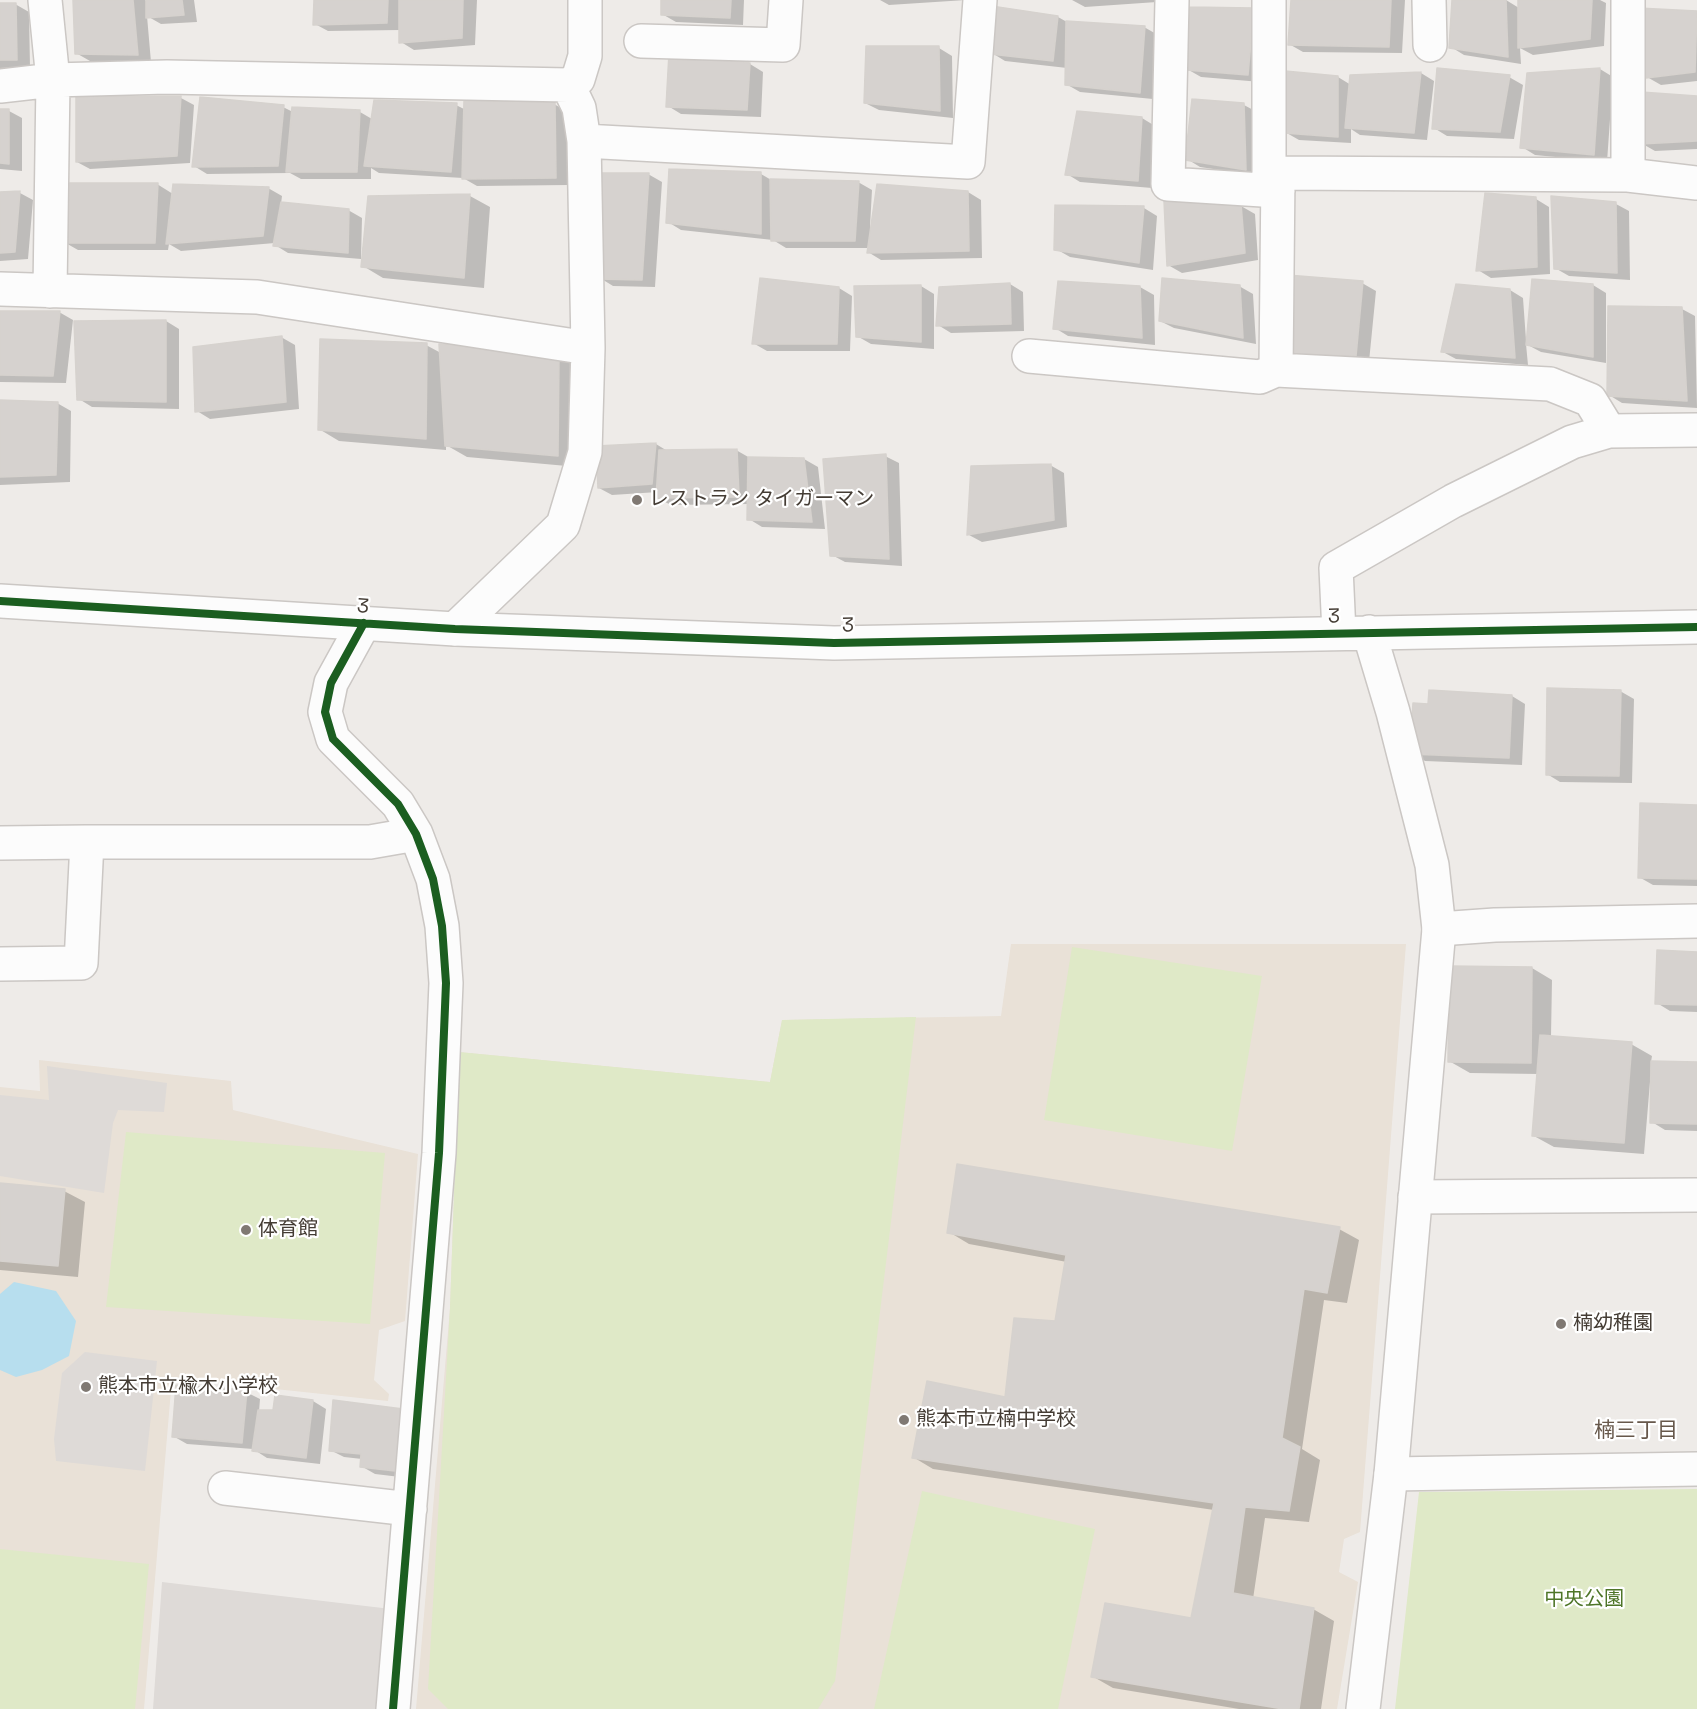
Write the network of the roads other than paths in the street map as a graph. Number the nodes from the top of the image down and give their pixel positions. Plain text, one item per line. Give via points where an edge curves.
1 (45, 0) edge
2 (585, 0) edge
3 (786, 0) edge
4 (980, 0) edge
5 (1172, 0) edge
6 (1269, 0) edge
7 (1429, 0) edge
8 (1628, 0) edge
9 (641, 41) dead end
10 (1430, 45) dead end
11 (53, 80) junction
12 (568, 85) junction
13 (0, 86) edge
14 (584, 141) junction
15 (1628, 175) junction
16 (1697, 183) edge
17 (1273, 191) junction
18 (0, 290) edge
19 (50, 291) junction
20 (588, 348) junction
21 (1029, 356) dead end
22 (1276, 370) junction
23 (1697, 430) edge
24 (1609, 431) junction
25 (0, 601) edge
26 (364, 623) junction
27 (1697, 627) edge
28 (455, 629) junction
29 (1354, 633) junction
30 (416, 834) junction
31 (87, 842) junction
32 (0, 843) edge
33 (1697, 921) edge
34 (1439, 929) junction
35 (0, 964) edge
36 (1697, 1195) edge
37 (1415, 1197) junction
38 (1697, 1468) edge
39 (1391, 1474) junction
40 (225, 1488) dead end
41 (410, 1509) junction
42 (393, 1709) edge
43 (1363, 1709) edge

1 - 11 street
2 - 12 street via 585,56 579,79
3 - 9 street via 783,45
4 - 14 street via 968,162
5 - 17 street via 1168,184
6 - 17 street
7 - 10 street
8 - 15 street
11 - 12 street via 167,77
11 - 13 street
11 - 19 street
12 - 14 street via 579,108
14 - 20 street
15 - 16 street
15 - 17 street via 1278,173
17 - 22 street
18 - 19 street
19 - 20 street via 257,297
20 - 28 street via 585,452 563,525
21 - 22 street via 1260,377
22 - 24 street via 1550,384 1590,400
23 - 24 street
24 - 29 street via 1572,442 1453,501 1336,568
25 - 26 street, 3
26 - 28 street, 3
26 - 30 street via 331,683 325,712 333,739 398,804
27 - 29 street, 3
28 - 29 street, 3 via 834,643
29 - 34 street via 1393,712 1432,865
30 - 31 street via 369,842
30 - 41 street via 433,879 442,926 446,983 439,1153
31 - 32 street
31 - 35 street via 81,963
33 - 34 street
34 - 37 street
36 - 37 street
37 - 39 street
38 - 39 street
39 - 43 street
40 - 41 street
41 - 42 street

